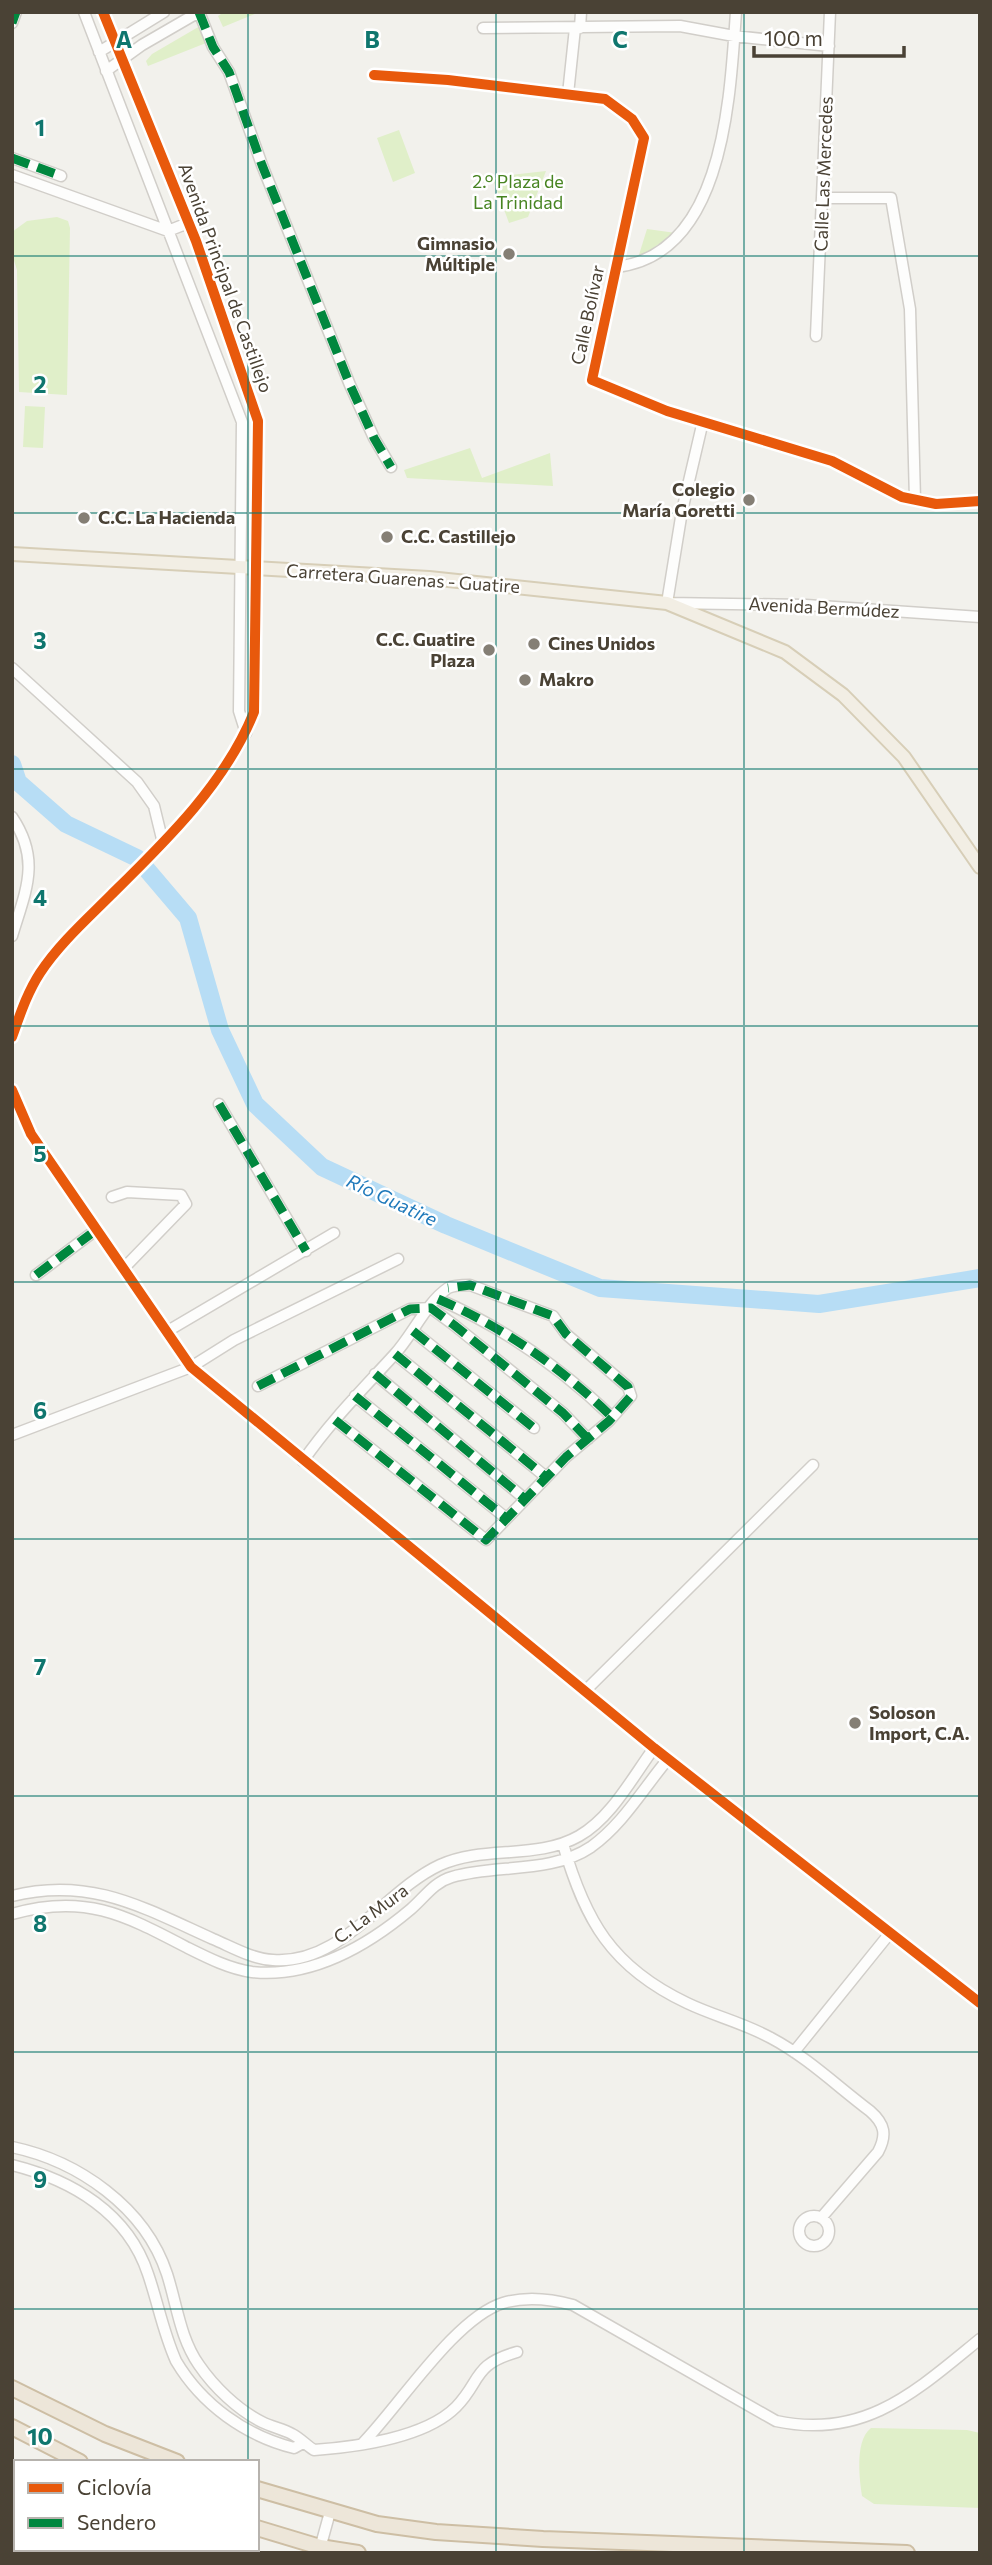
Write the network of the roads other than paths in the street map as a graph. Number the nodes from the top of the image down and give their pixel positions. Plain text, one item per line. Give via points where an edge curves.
1 (16, 12) edge
2 (84, 12) edge
3 (103, 12) edge
4 (164, 12) edge
5 (199, 12) edge
6 (582, 12) edge
7 (736, 12) edge
8 (830, 12) edge
9 (12, 23) edge
10 (483, 28) dead end
11 (577, 28) junction
12 (734, 36) junction
13 (115, 42) junction
14 (829, 46) junction
15 (99, 52) junction
16 (122, 61) junction
17 (106, 71) junction
18 (374, 75) dead end
19 (568, 94) junction
20 (12, 158) edge
21 (12, 175) edge
22 (61, 176) dead end
23 (823, 198) junction
24 (188, 223) junction
25 (168, 231) junction
26 (616, 267) junction
27 (816, 336) dead end
28 (699, 420) junction
29 (391, 467) dead end
30 (915, 500) junction
31 (980, 502) edge
32 (12, 554) edge
33 (241, 567) junction
34 (257, 568) junction
35 (667, 603) junction
36 (980, 617) edge
37 (12, 668) edge
38 (246, 733) junction
39 (12, 817) edge
40 (15, 826) edge
41 (163, 843) junction
42 (980, 867) edge
43 (12, 936) edge
44 (12, 1037) edge
45 (12, 1090) edge
46 (219, 1104) dead end
47 (112, 1197) dead end
48 (96, 1230) junction
49 (334, 1233) dead end
50 (306, 1251) junction
51 (398, 1259) dead end
52 (123, 1269) junction
53 (36, 1275) dead end
54 (438, 1299) junction
55 (431, 1308) junction
56 (413, 1331) junction
57 (166, 1332) junction
58 (395, 1354) junction
59 (191, 1367) junction
60 (375, 1374) junction
61 (258, 1386) dead end
62 (355, 1396) junction
63 (612, 1417) junction
64 (335, 1420) junction
65 (534, 1428) dead end
66 (12, 1435) edge
67 (588, 1438) junction
68 (303, 1461) junction
69 (813, 1465) dead end
70 (546, 1477) junction
71 (525, 1499) junction
72 (506, 1518) junction
73 (586, 1691) junction
74 (654, 1748) junction
75 (667, 1759) junction
76 (563, 1844) junction
77 (567, 1858) junction
78 (12, 1896) edge
79 (12, 1914) edge
80 (890, 1933) junction
81 (980, 2003) edge
82 (794, 2052) junction
83 (12, 2147) edge
84 (12, 2165) edge
85 (821, 2218) dead end
86 (980, 2339) edge
87 (517, 2352) dead end
88 (12, 2388) edge
89 (12, 2427) edge
90 (303, 2443) junction
91 (363, 2443) junction
92 (76, 2460) edge
93 (172, 2460) edge
94 (259, 2490) edge
95 (330, 2512) junction
96 (259, 2529) edge
97 (319, 2550) edge
98 (358, 2553) edge
99 (907, 2553) edge

1 - 9 street
2 - 15 street, Avenida Principal de Castillejo
3 - 13 street, Avenida Principal de Castillejo
4 - 13 street
5 - 16 street
5 - 29 street via 229,72 351,386
6 - 11 street
7 - 12 street
8 - 14 street, Calle Las Mercedes
10 - 11 street
11 - 12 street via 680,26
11 - 19 street
12 - 14 street
12 - 26 street via 728,118 692,219 676,239 642,261
13 - 15 street
13 - 16 street, Avenida Principal de Castillejo
14 - 23 street, Calle Las Mercedes
15 - 17 street, Avenida Principal de Castillejo
16 - 17 street
16 - 24 street, Avenida Principal de Castillejo
17 - 25 street, Avenida Principal de Castillejo
18 - 19 street, Calle Bolívar
19 - 26 street, Calle Bolívar via 605,99 632,119 644,138
20 - 22 street
21 - 25 street
23 - 27 street, Calle Las Mercedes
23 - 30 street via 891,198 910,309
24 - 25 street
24 - 34 street, Avenida Principal de Castillejo via 258,421
25 - 33 street, Avenida Principal de Castillejo via 242,422
26 - 28 street, Calle Bolívar via 592,380
28 - 30 street, Calle Bolívar via 832,461
28 - 35 street
30 - 31 street, Calle Bolívar
32 - 33 main road, Carretera Guarenas - Guatire
33 - 34 main road, Carretera Guarenas - Guatire
33 - 38 street, Avenida Principal de Castillejo via 239,712
34 - 35 main road, Carretera Guarenas - Guatire via 429,578
34 - 38 street, Avenida Principal de Castillejo via 254,712
35 - 36 street, Avenida Bermúdez via 806,605
35 - 42 main road, Carretera Guarenas - Guatire via 785,652 843,695 904,757
37 - 41 street via 137,782 154,806
38 - 41 street, Avenida Principal de Castillejo via 236,754
39 - 40 street
40 - 43 street via 28,844 30,868
41 - 44 street, Avenida Principal de Castillejo via 41,972
45 - 48 street via 31,1133
46 - 50 street
47 - 52 street via 127,1192 181,1195 186,1204
48 - 52 street
48 - 53 street
49 - 50 street
50 - 57 street
51 - 59 street via 234,1340
52 - 57 street
54 - 55 street
54 - 63 street via 519,1340 578,1384
54 - 63 street via 448,1288 470,1285 553,1316 566,1334 628,1387 631,1396
55 - 56 street
55 - 61 street via 410,1309
55 - 67 street via 564,1413
56 - 58 street
56 - 65 street
57 - 59 street
58 - 60 street
58 - 70 street
59 - 66 street
59 - 68 street
60 - 62 street
60 - 71 street
62 - 64 street
62 - 72 street
63 - 67 street
64 - 68 street
64 - 72 street via 485,1540
67 - 70 street
68 - 73 street
69 - 73 street
70 - 71 street
71 - 72 street
73 - 74 street
74 - 75 street
74 - 76 street, C. La Mura via 600,1820
75 - 77 street via 622,1819 590,1847
75 - 80 street
76 - 77 street
76 - 78 street, C. La Mura via 442,1864 332,1943 289,1960 251,1955 133,1902 95,1891 51,1888
77 - 79 street via 450,1878 344,1953 304,1970 282,1973 250,1972 224,1964 134,1918 109,1911 54,1906
77 - 82 street via 593,1925 637,1972 687,2003 734,2019
80 - 81 street
80 - 82 street
82 - 85 street via 870,2111 885,2132 878,2152
83 - 90 street via 55,2159 104,2188 125,2208 162,2263 180,2326 199,2365 247,2413
84 - 90 street via 89,2196 112,2216 138,2251 176,2361 216,2407 270,2442 295,2448
86 - 91 street via 919,2388 876,2414 835,2426 792,2425 776,2421 573,2305 520,2299 484,2312 461,2330
87 - 91 street via 499,2357 478,2373 447,2414 417,2430
88 - 93 highway via 105,2434
89 - 92 highway
90 - 91 street via 314,2450
94 - 95 highway
95 - 97 street
95 - 99 highway via 377,2524 462,2534
96 - 97 highway
97 - 98 highway

